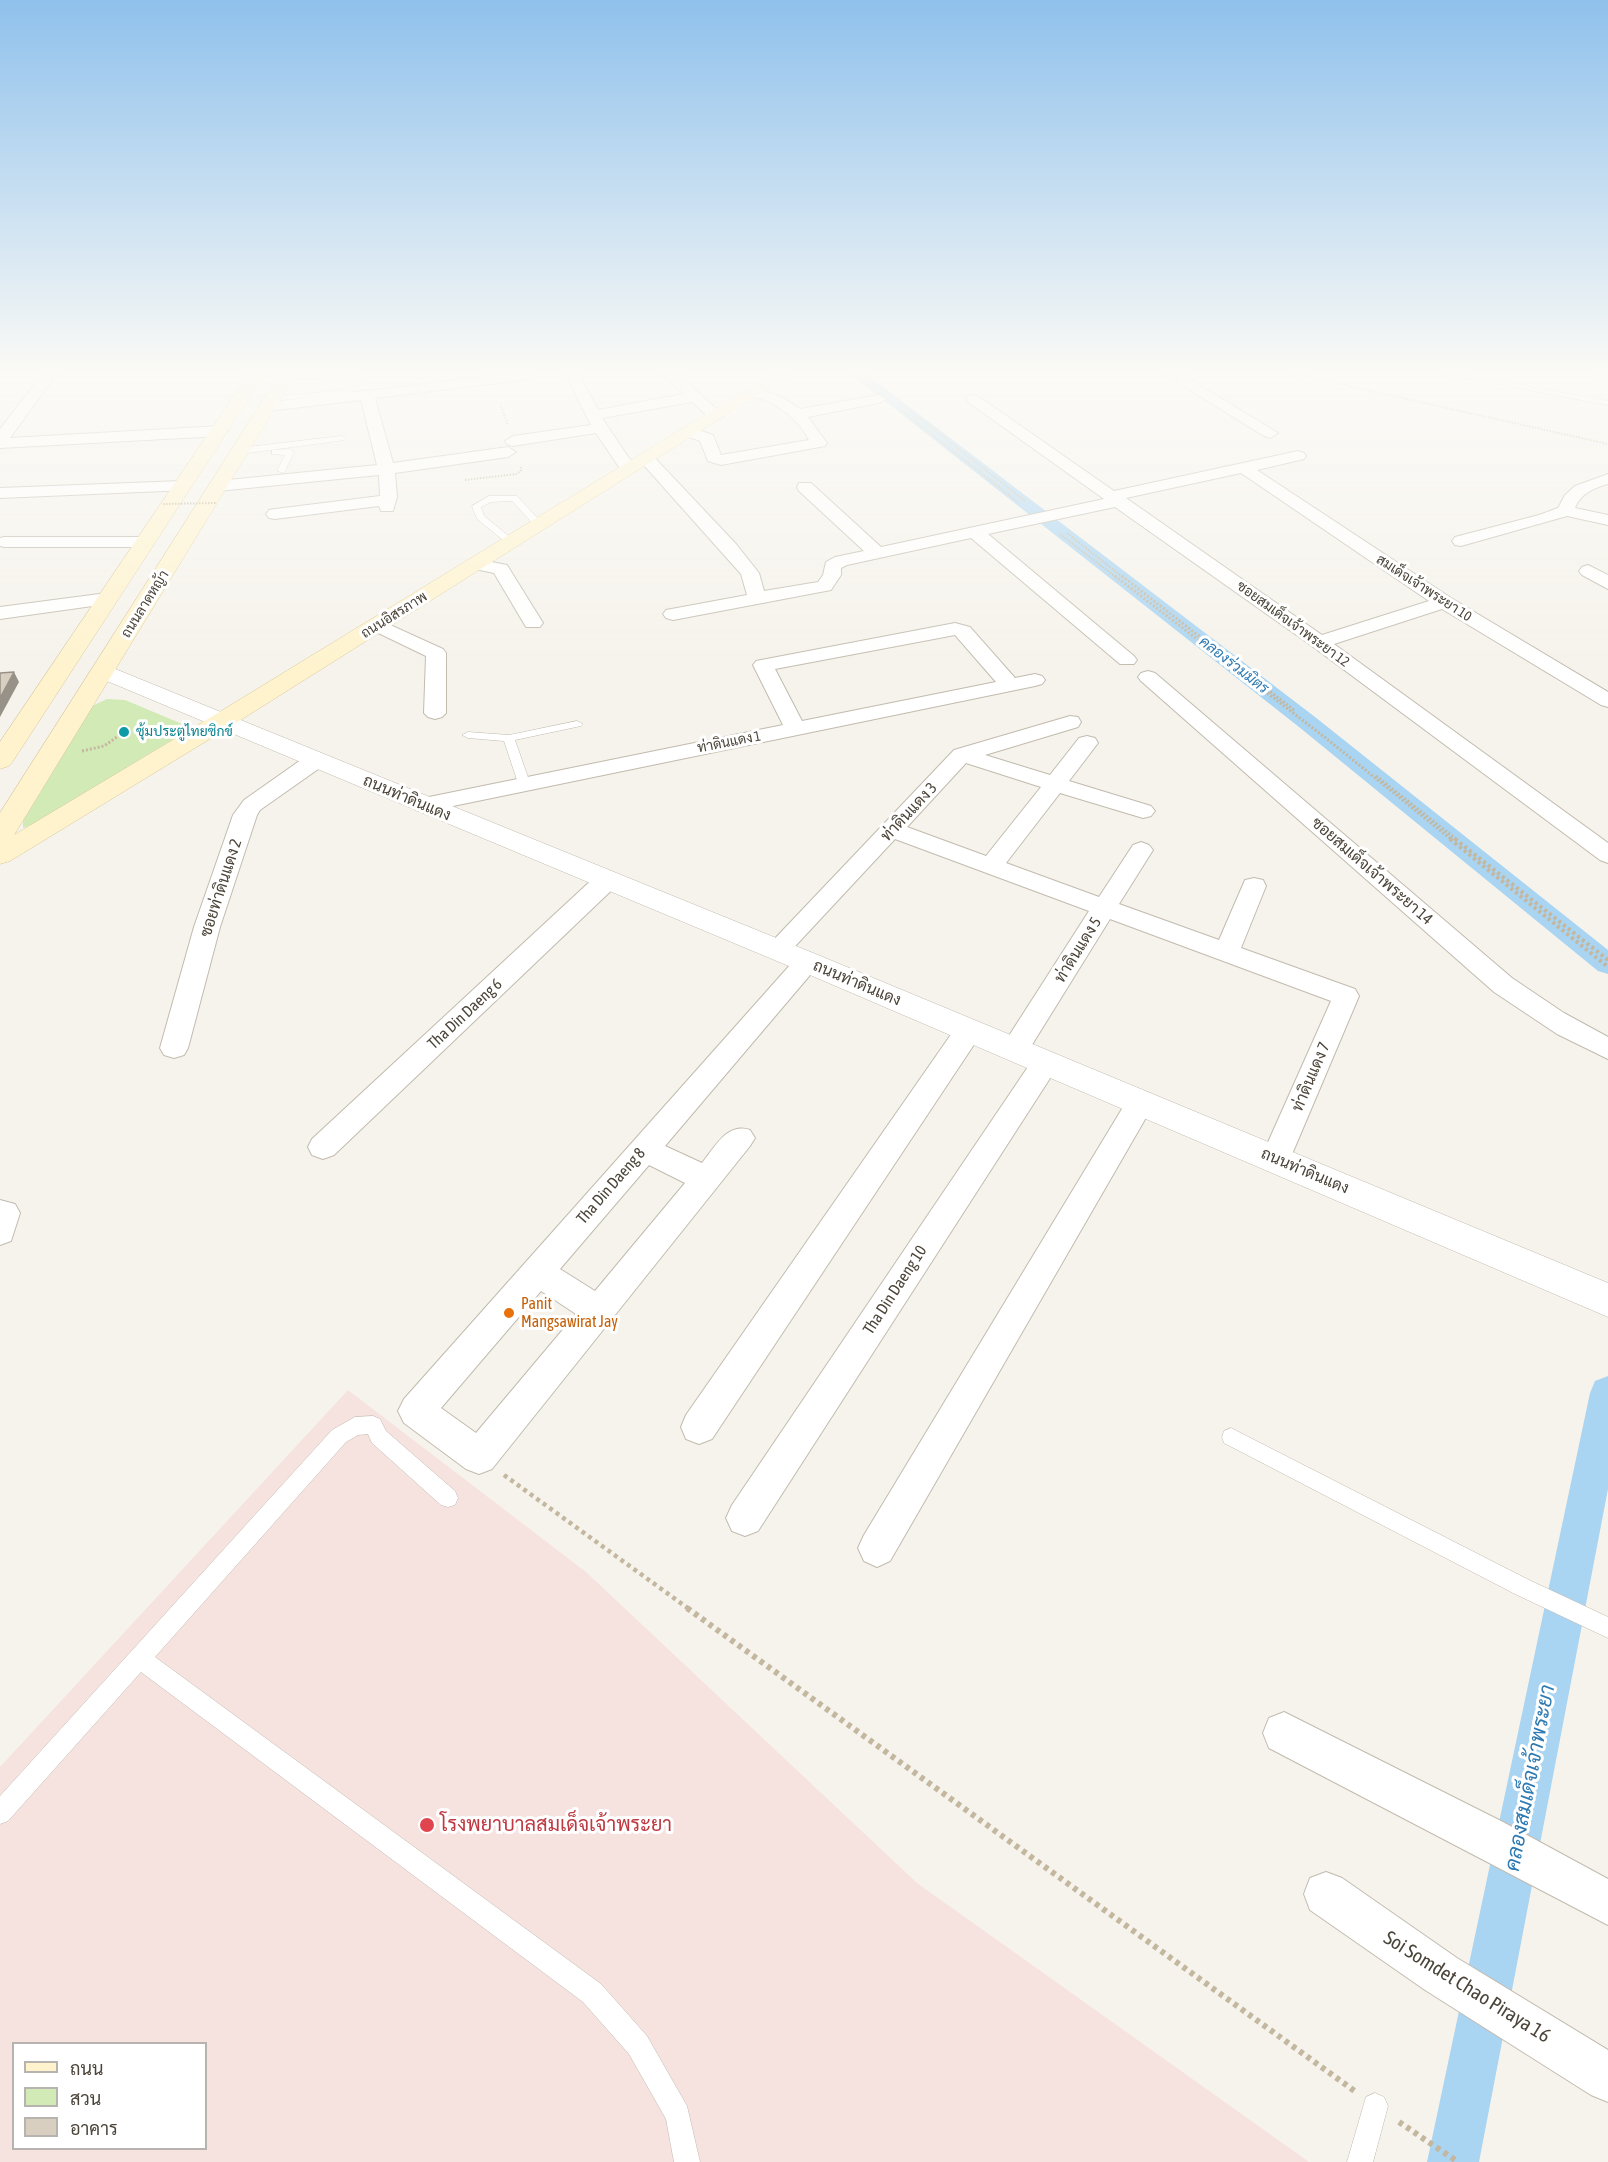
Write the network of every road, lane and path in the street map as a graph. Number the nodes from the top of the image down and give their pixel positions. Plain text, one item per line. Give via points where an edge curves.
1 (191, 473) edge
2 (228, 473) edge
3 (362, 473) edge
4 (388, 473) edge
5 (624, 473) edge
6 (660, 473) edge
7 (982, 473) edge
8 (986, 473) edge
9 (1079, 473) edge
10 (1228, 473) edge
11 (1251, 473) edge
12 (1606, 480) edge
13 (182, 486) junction
14 (805, 487) dead end
15 (0, 493) edge
16 (217, 495) junction
17 (1116, 499) junction
18 (163, 504) dead end
19 (1565, 511) junction
20 (275, 513) dead end
21 (1042, 518) junction
22 (1608, 520) edge
23 (539, 525) junction
24 (976, 533) junction
25 (1461, 541) dead end
26 (4, 542) dead end
27 (145, 542) junction
28 (511, 543) junction
29 (877, 553) junction
30 (476, 564) junction
31 (1588, 571) dead end
32 (1608, 583) edge
33 (758, 598) junction
34 (107, 599) junction
35 (1444, 602) junction
36 (0, 613) edge
37 (673, 614) dead end
38 (533, 623) dead end
39 (377, 625) junction
40 (1319, 642) junction
41 (1127, 660) dead end
42 (66, 661) junction
43 (103, 671) junction
44 (1148, 677) dead end
45 (1035, 680) dead end
46 (1010, 685) junction
47 (1608, 701) edge
48 (435, 712) dead end
49 (222, 721) junction
50 (1070, 722) dead end
51 (577, 724) dead end
52 (795, 728) junction
53 (468, 735) dead end
54 (117, 737) dead end
55 (508, 738) junction
56 (1087, 742) dead end
57 (75, 751) dead end
58 (962, 755) junction
59 (316, 760) junction
60 (0, 761) edge
61 (524, 783) junction
62 (1056, 785) junction
63 (424, 805) junction
64 (1143, 811) dead end
65 (892, 830) junction
66 (0, 835) edge
67 (1141, 850) dead end
68 (0, 855) edge
69 (1608, 855) edge
70 (991, 866) junction
71 (606, 881) junction
72 (1254, 886) dead end
73 (1105, 908) junction
74 (777, 950) junction
75 (1226, 953) junction
76 (1608, 960) edge
77 (807, 962) junction
78 (1608, 967) edge
79 (969, 1030) junction
80 (174, 1048) dead end
81 (1015, 1049) junction
82 (1608, 1049) edge
83 (1046, 1062) junction
84 (1141, 1101) junction
85 (740, 1138) dead end
86 (323, 1147) dead end
87 (644, 1149) junction
88 (1276, 1158) junction
89 (706, 1179) junction
90 (0, 1213) edge
91 (0, 1232) edge
92 (537, 1271) junction
93 (1593, 1294) edge
94 (598, 1311) junction
95 (699, 1427) dead end
96 (1231, 1437) dead end
97 (479, 1457) junction
98 (448, 1498) dead end
99 (745, 1518) dead end
100 (877, 1548) dead end
101 (1606, 1626) edge
102 (139, 1658) junction
103 (1284, 1734) dead end
104 (0, 1813) edge
105 (1326, 1894) dead end
106 (1608, 1904) edge
107 (1608, 2078) edge
108 (1375, 2106) junction
109 (687, 2162) edge
110 (1360, 2162) edge
111 (1458, 2162) edge

1 - 13 main road
2 - 16 main road, ถนนลาดหญ้า
3 - 16 street
4 - 20 street via 387,504
5 - 23 main road, ถนนอิสรภาพ
6 - 33 street via 750,573
7 - 21 path
8 - 21 path
9 - 17 street, ซอยสมเด็จเจ้าพระยา 12
10 - 17 street
11 - 35 street, สมเด็จเจ้าพระยา 10
12 - 19 street via 1583,487 1568,499
13 - 15 street
13 - 27 main road
14 - 29 street
16 - 18 path, bridge
16 - 43 main road, ถนนลาดหญ้า
17 - 21 street
17 - 40 street, ซอยสมเด็จเจ้าพระยา 12
19 - 22 street
19 - 25 street
21 - 24 street
21 - 76 path via 1145,592
21 - 78 path via 1327,739
23 - 28 main road, ถนนอิสรภาพ
23 - 28 lane via 514,498 480,502 476,506 480,517
24 - 29 street
24 - 41 street
26 - 27 street
27 - 34 main road
28 - 30 main road, ถนนอิสรภาพ
29 - 33 street via 835,564 824,586
30 - 38 street via 501,569
30 - 39 main road, ถนนอิสรภาพ
31 - 32 street
33 - 37 street
34 - 36 street
34 - 42 main road
35 - 40 street
35 - 47 street, สมเด็จเจ้าพระยา 10
39 - 48 street via 436,653
39 - 49 main road, ถนนอิสรภาพ
40 - 69 street, ซอยสมเด็จเจ้าพระยา 12
42 - 43 main road
42 - 60 main road
43 - 49 street, ถนนท่าดินแดง
43 - 66 main road, ถนนลาดหญ้า
44 - 82 street, ซอยสมเด็จเจ้าพระยา 14 via 1503,985 1537,1011
45 - 46 street, ท่าดินแดง 1
46 - 52 street, ท่าดินแดง 1
46 - 52 street via 963,631 955,629 763,665
49 - 59 street, ถนนท่าดินแดง
49 - 68 main road, ถนนอิสรภาพ
50 - 58 street, ท่าดินแดง 3
51 - 55 lane
52 - 61 street, ท่าดินแดง 1
53 - 55 lane
54 - 57 path via 93,749
55 - 61 lane
56 - 62 street
58 - 62 street
58 - 65 street, ท่าดินแดง 3
59 - 63 street, ถนนท่าดินแดง
59 - 80 street, ซอยท่าดินแดง 2 via 260,798 244,815 207,927
61 - 63 street, ท่าดินแดง 1
62 - 64 street
62 - 70 street
63 - 71 street, ถนนท่าดินแดง
65 - 70 street
65 - 74 street, ท่าดินแดง 3
67 - 73 street, ท่าดินแดง 5
70 - 73 street
71 - 74 street, ถนนท่าดินแดง
71 - 86 street, Tha Din Daeng 6
72 - 75 street
73 - 75 street
73 - 81 street, ท่าดินแดง 5
74 - 77 street, ถนนท่าดินแดง
75 - 88 street, ท่าดินแดง 7 via 1346,996
77 - 79 street, ถนนท่าดินแดง
77 - 87 street, Tha Din Daeng 8
79 - 81 street, ถนนท่าดินแดง
79 - 95 street
81 - 83 street, ถนนท่าดินแดง
83 - 84 street, ถนนท่าดินแดง
83 - 99 street, Tha Din Daeng 10
84 - 88 street, ถนนท่าดินแดง
84 - 100 street
85 - 89 street
87 - 89 street
87 - 92 street, Tha Din Daeng 8
88 - 93 street, ถนนท่าดินแดง
89 - 94 street
90 - 91 street via 4,1213
92 - 94 street
92 - 97 street, Tha Din Daeng 8 via 416,1411
94 - 97 street
96 - 101 lane
97 - 108 path
98 - 102 lane via 379,1437 373,1425 355,1426 339,1436
102 - 104 lane
102 - 109 lane via 592,1993 638,2045 678,2115
103 - 106 street via 1486,1836
105 - 107 street, Soi Somdet Chao Piraya 16 via 1441,1974
108 - 110 lane
108 - 111 path

